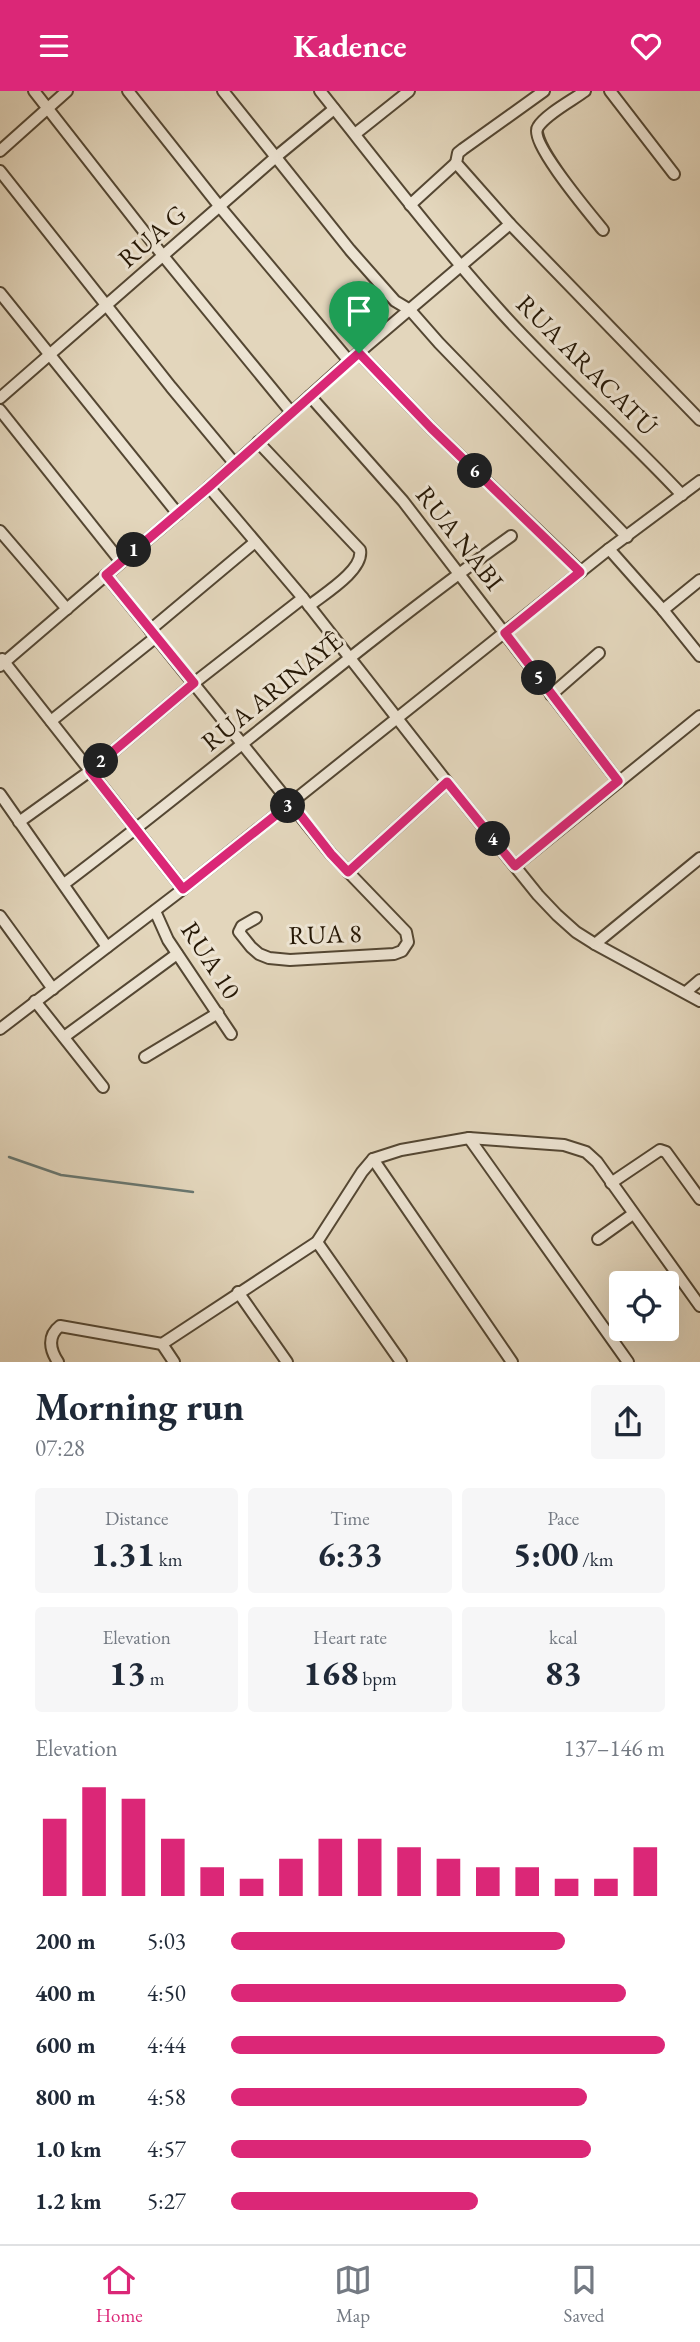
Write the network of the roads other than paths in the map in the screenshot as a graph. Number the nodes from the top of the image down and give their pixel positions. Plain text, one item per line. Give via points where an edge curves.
1 (34, 91) edge
2 (66, 91) edge
3 (128, 91) edge
4 (223, 91) edge
5 (320, 91) edge
6 (409, 91) edge
7 (544, 91) edge
8 (585, 91) edge
9 (610, 91) edge
10 (47, 108) junction
11 (334, 109) junction
12 (355, 134) junction
13 (0, 151) edge
14 (277, 156) junction
15 (456, 163) junction
16 (0, 171) edge
17 (674, 174) dead end
18 (410, 205) junction
19 (220, 207) junction
20 (510, 224) junction
21 (603, 230) dead end
22 (164, 257) junction
23 (461, 266) junction
24 (0, 293) edge
25 (108, 305) junction
26 (410, 310) junction
27 (359, 353) junction
28 (49, 356) junction
29 (349, 361) junction
30 (310, 396) junction
31 (0, 398) edge
32 (0, 410) edge
33 (291, 412) junction
34 (700, 420) edge
35 (258, 442) junction
36 (235, 464) junction
37 (700, 481) edge
38 (209, 487) junction
39 (682, 495) junction
40 (178, 514) junction
41 (0, 531) edge
42 (511, 536) dead end
43 (626, 537) junction
44 (255, 543) junction
45 (609, 549) junction
46 (121, 562) junction
47 (580, 572) junction
48 (459, 573) junction
49 (106, 575) junction
50 (700, 580) edge
51 (306, 602) junction
52 (67, 609) junction
53 (663, 610) junction
54 (153, 633) junction
55 (505, 633) junction
56 (599, 653) dead end
57 (700, 656) edge
58 (349, 658) junction
59 (1, 662) edge
60 (194, 683) junction
61 (551, 695) junction
62 (700, 716) edge
63 (397, 719) junction
64 (51, 721) junction
65 (243, 745) junction
66 (90, 771) junction
67 (618, 781) junction
68 (447, 782) junction
69 (0, 794) edge
70 (291, 803) junction
71 (19, 822) junction
72 (135, 830) junction
73 (700, 858) edge
74 (515, 866) junction
75 (348, 872) junction
76 (64, 884) junction
77 (183, 889) junction
78 (155, 911) junction
79 (0, 916) edge
80 (256, 918) dead end
81 (595, 944) junction
82 (107, 947) junction
83 (177, 954) junction
84 (700, 980) edge
85 (53, 989) junction
86 (686, 992) junction
87 (35, 1001) junction
88 (700, 1001) edge
89 (218, 1013) junction
90 (0, 1029) edge
91 (231, 1034) dead end
92 (64, 1037) junction
93 (145, 1057) dead end
94 (103, 1087) dead end
95 (470, 1137) junction
96 (373, 1159) junction
97 (611, 1183) junction
98 (700, 1199) edge
99 (633, 1214) junction
100 (598, 1239) dead end
101 (317, 1242) junction
102 (238, 1292) junction
103 (700, 1306) edge
104 (162, 1344) junction
105 (58, 1362) edge
106 (174, 1362) edge
107 (286, 1362) edge
108 (401, 1362) edge
109 (512, 1362) edge
110 (628, 1362) edge

1 - 10 street
2 - 10 street
3 - 19 street
4 - 14 street
5 - 11 street, RUA ARACATÚ
6 - 12 street
7 - 15 street via 481,134 458,153
8 - 21 street via 536,131 554,166
9 - 17 street
10 - 13 street
10 - 22 street
11 - 12 street, RUA ARACATÚ
11 - 14 street, RUA G
12 - 18 street, RUA ARACATÚ
14 - 19 street, RUA G
14 - 26 street via 394,302
15 - 18 street
15 - 20 street
16 - 25 street
18 - 23 street, RUA ARACATÚ
19 - 22 street, RUA G
19 - 29 street
20 - 23 street
20 - 34 street
22 - 25 street, RUA G
22 - 33 street
23 - 26 street
23 - 39 street, RUA ARACATÚ
24 - 28 street
25 - 28 street, RUA G
25 - 36 street
26 - 27 street
26 - 43 street
27 - 29 street
27 - 47 street
28 - 31 street, RUA G
28 - 40 street
29 - 30 street
30 - 33 street
30 - 48 street, RUA NABI via 403,501
32 - 46 street
33 - 35 street
35 - 36 street
35 - 51 street via 360,550 362,557 353,571
36 - 38 street
37 - 39 street
38 - 40 street
38 - 44 street
39 - 43 street
40 - 46 street
41 - 52 street
42 - 48 street, RUA ARINAYÊ
43 - 45 street
44 - 51 street
44 - 54 street
45 - 47 street
45 - 53 street
46 - 49 street
47 - 55 street
48 - 55 street, RUA NABI
48 - 58 street, RUA ARINAYÊ
49 - 52 street
49 - 54 street
50 - 53 street
51 - 58 street
51 - 60 street
52 - 59 street
53 - 57 street
54 - 60 street
54 - 64 street
55 - 61 street, RUA NABI
55 - 63 street
56 - 61 street
58 - 63 street
58 - 65 street, RUA ARINAYÊ
59 - 64 street
60 - 65 street
60 - 66 street
61 - 67 street, RUA NABI
62 - 67 street
63 - 68 street
63 - 70 street
64 - 66 street
65 - 70 street
65 - 72 street, RUA ARINAYÊ
66 - 71 street
66 - 72 street
67 - 74 street
68 - 74 street
68 - 75 street
69 - 71 street
70 - 75 street
70 - 77 street
71 - 76 street
72 - 76 street, RUA ARINAYÊ
72 - 77 street
73 - 81 street
74 - 81 street via 557,915
75 - 80 street, RUA 8 via 408,936 402,951 269,958 245,942 239,929
76 - 82 street
77 - 78 street
78 - 82 street
78 - 83 street, RUA 10
79 - 85 street
81 - 86 street
82 - 85 street
83 - 89 street, RUA 10
83 - 92 street
84 - 86 street
85 - 87 street
86 - 88 street
87 - 90 street
87 - 92 street
89 - 91 street, RUA 10
89 - 93 street
92 - 94 street
95 - 96 street
95 - 97 street via 581,1150
95 - 110 street
96 - 101 street
96 - 109 street
97 - 98 street via 660,1150
97 - 99 street
99 - 100 street
99 - 103 street
101 - 102 street
101 - 108 street
102 - 104 street
102 - 107 street
104 - 105 street via 60,1326 51,1341
104 - 106 street

